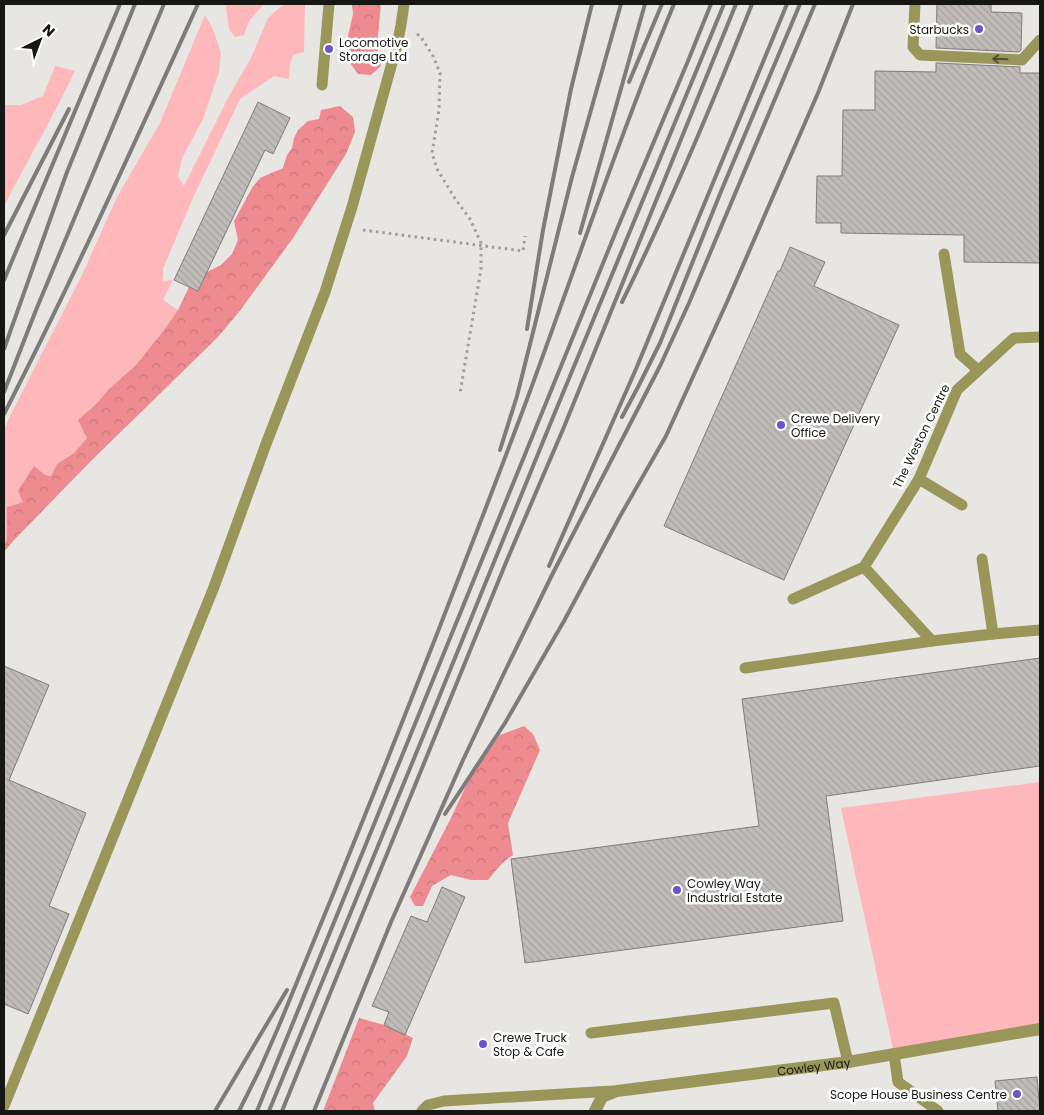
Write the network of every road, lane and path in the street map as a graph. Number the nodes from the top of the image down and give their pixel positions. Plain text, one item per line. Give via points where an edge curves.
1 (329, 4) edge
2 (404, 4) edge
3 (915, 4) edge
4 (401, 25) junction
5 (1040, 40) edge
6 (322, 85) dead end
7 (346, 228) junction
8 (525, 236) dead end
9 (481, 246) junction
10 (944, 254) dead end
11 (1040, 336) edge
12 (978, 370) junction
13 (460, 393) dead end
14 (919, 479) junction
15 (962, 505) dead end
16 (982, 559) dead end
17 (864, 567) junction
18 (793, 599) dead end
19 (1040, 630) edge
20 (993, 634) junction
21 (932, 641) junction
22 (745, 668) dead end
23 (1040, 1029) edge
24 (591, 1033) dead end
25 (894, 1054) junction
26 (848, 1062) junction
27 (617, 1091) junction
28 (4, 1106) edge
29 (422, 1111) edge
30 (595, 1111) edge
31 (938, 1111) edge

1 - 6 lane
2 - 4 lane
5 -> 3 lane via 1022,60 920,56 914,47
4 - 7 lane
4 - 9 path via 421,37 440,72 439,110 432,153 437,169 470,218
7 - 9 path
7 - 28 lane via 214,587
8 - 9 path via 523,251
9 - 13 path via 481,269
10 - 12 lane via 960,354
11 - 12 lane, The Weston Centre via 1014,338
12 - 14 lane, The Weston Centre via 957,390
14 - 15 lane
14 - 17 lane, The Weston Centre
16 - 20 lane
17 - 18 lane
17 - 21 lane
19 - 20 lane
20 - 21 lane
21 - 22 lane
23 - 25 street, Cowley Way
24 - 26 lane via 834,1003
25 - 26 street, Cowley Way
25 - 31 lane via 898,1082
26 - 27 street, Cowley Way
27 - 29 lane via 444,1100 428,1105
27 - 30 street, Cowley Way via 602,1097

